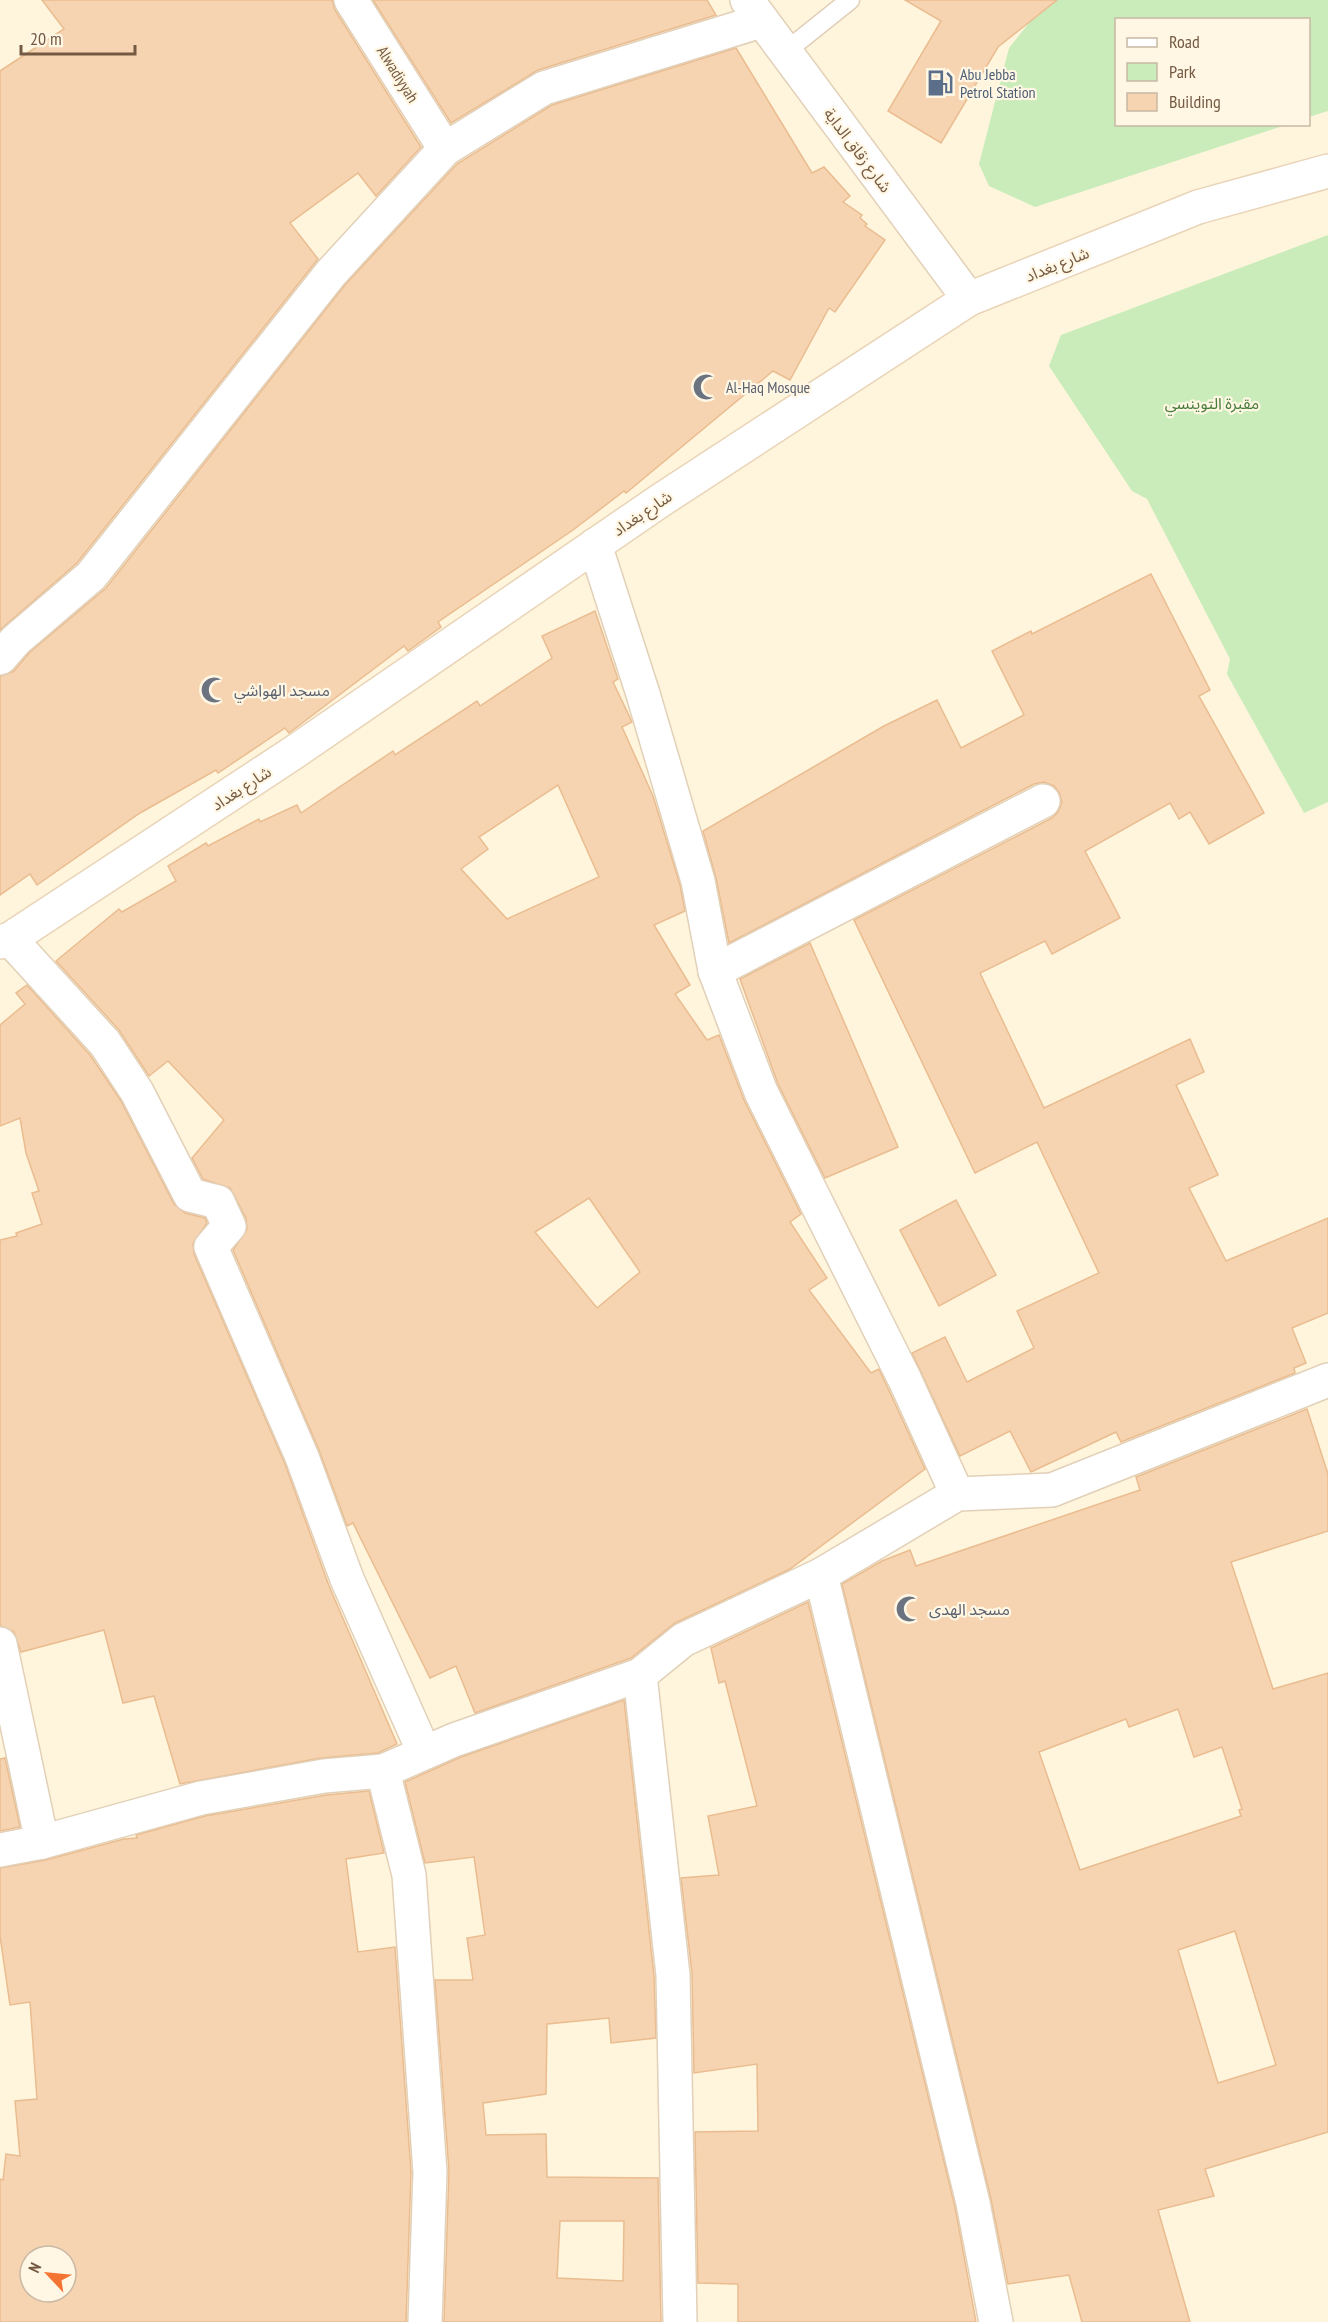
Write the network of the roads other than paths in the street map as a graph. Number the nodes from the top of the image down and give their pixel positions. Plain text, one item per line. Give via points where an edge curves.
1 (351, 0) edge
2 (850, 0) edge
3 (754, 10) edge
4 (785, 52) junction
5 (445, 149) junction
6 (1328, 161) edge
7 (1328, 171) edge
8 (1283, 183) junction
9 (969, 299) junction
10 (595, 545) junction
11 (0, 658) edge
12 (1043, 801) dead end
13 (5, 941) edge
14 (716, 970) junction
15 (1328, 1380) edge
16 (957, 1494) junction
17 (820, 1575) junction
18 (0, 1644) edge
19 (640, 1675) junction
20 (424, 1752) junction
21 (383, 1771) junction
22 (42, 1842) junction
23 (0, 1850) edge
24 (425, 2322) edge
25 (680, 2322) edge
26 (996, 2322) edge

1 - 5 street, Alwadiyyah
2 - 4 lane
3 - 4 street, شارع زقاق الداية
3 - 5 street via 544,88
4 - 9 street, شارع زقاق الداية
5 - 11 street via 331,273 91,576
6 - 8 street
7 - 8 street, شارع بغداد
8 - 9 street, شارع بغداد via 1197,207
9 - 10 street, شارع بغداد
10 - 13 street, شارع بغداد via 293,753
10 - 14 street via 698,881
12 - 14 street
13 - 20 street via 105,1043 137,1092 190,1195 218,1202 225,1213 229,1226 211,1247 302,1456 347,1579
14 - 16 street via 761,1092 905,1380
15 - 16 street via 1052,1490
16 - 17 street
17 - 19 street via 683,1640
17 - 26 street via 973,2203
18 - 22 street
19 - 20 street
19 - 25 street via 673,1975
20 - 21 street
21 - 22 street via 324,1776 201,1798
21 - 24 street via 409,1875 430,2172
22 - 23 street

